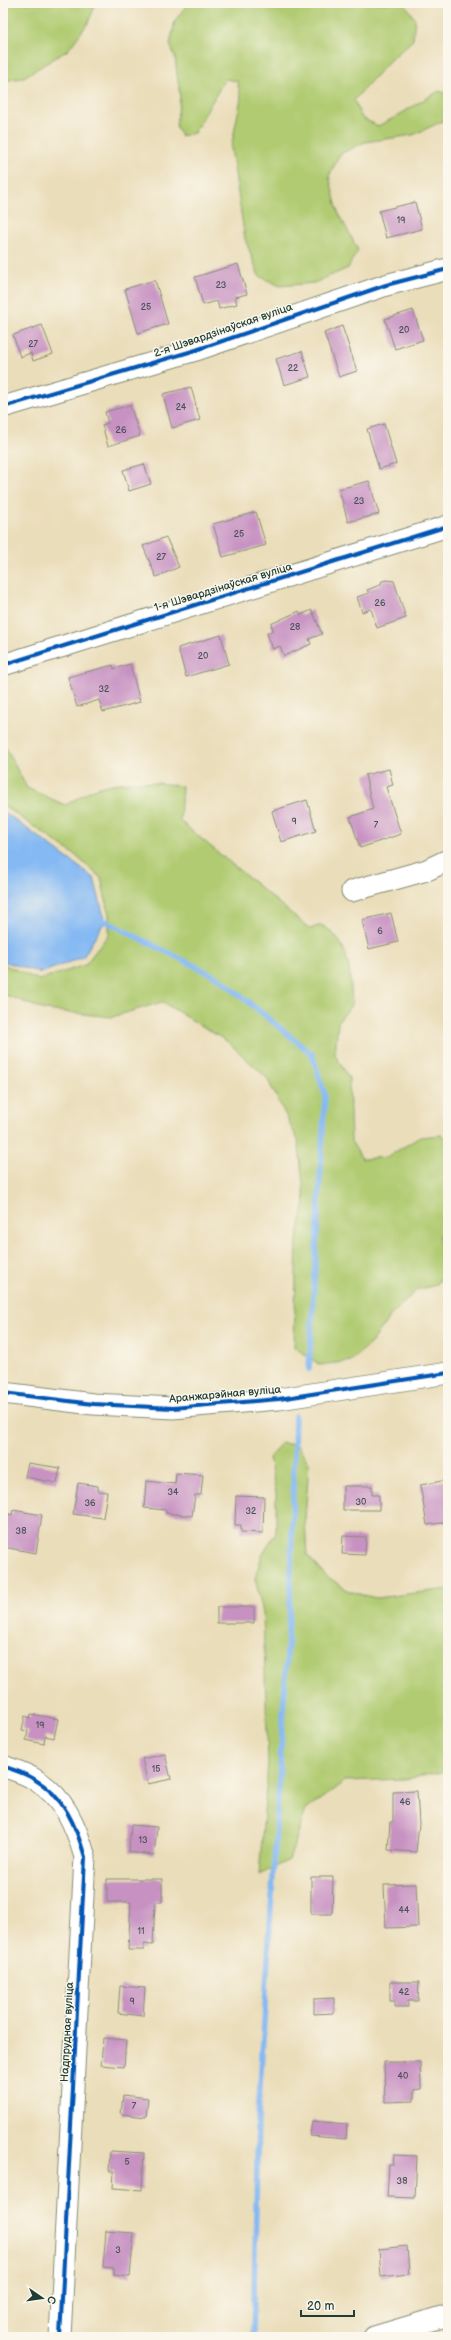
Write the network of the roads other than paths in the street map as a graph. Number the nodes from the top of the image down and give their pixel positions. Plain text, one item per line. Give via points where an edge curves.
1 (448, 269) edge
2 (3, 407) edge
3 (448, 526) edge
4 (3, 665) edge
5 (448, 860) edge
6 (352, 891) dead end
7 (448, 1373) edge
8 (3, 1393) edge
9 (3, 1766) edge
10 (448, 2315) edge
11 (60, 2337) edge
12 (374, 2337) edge

1 - 2 street, 2-я Шэвардзінаўская вуліца via 386,285 196,350
3 - 4 street, 1-я Шэвардзінаўская вуліца
5 - 6 street via 427,870
7 - 8 street, Аранжарэйная вуліца via 279,1399 173,1408 93,1404
9 - 11 street, Надпрудная вуліца via 35,1779 63,1803 77,1830 85,1857
10 - 12 street

